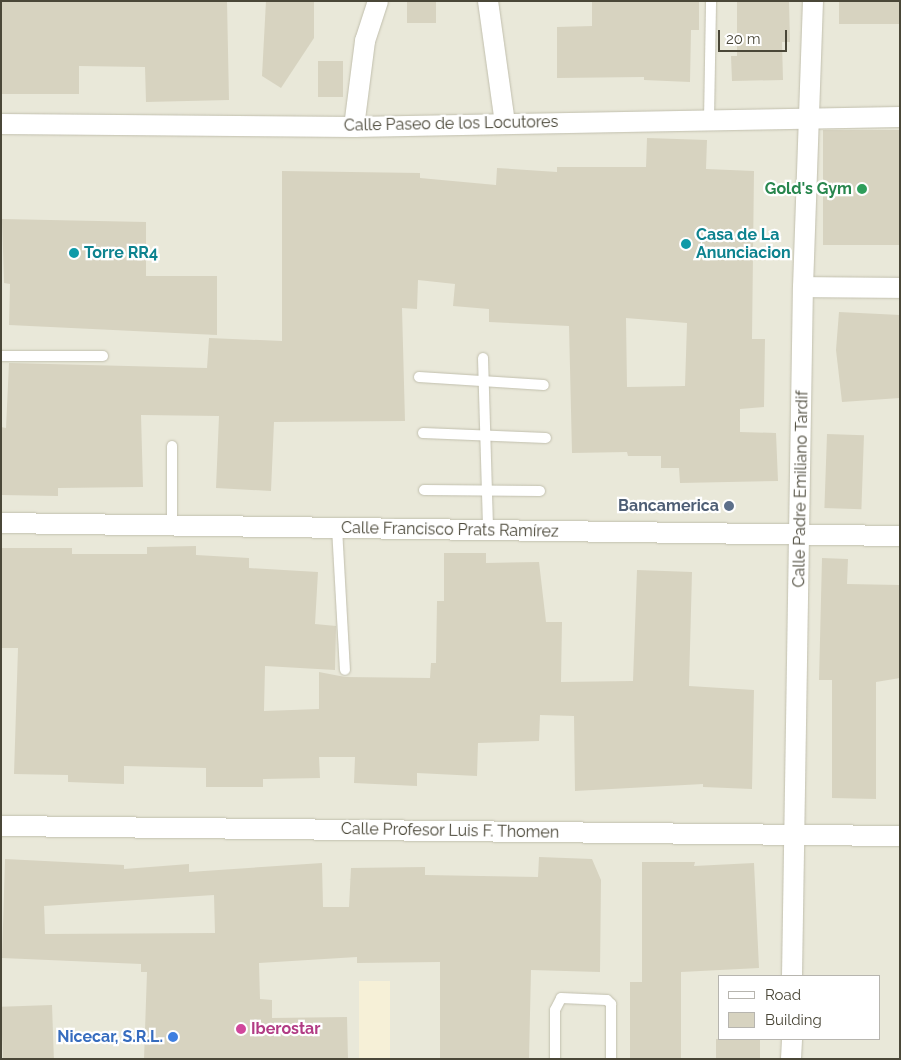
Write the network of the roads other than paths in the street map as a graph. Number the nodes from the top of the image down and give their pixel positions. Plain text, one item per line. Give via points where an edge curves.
1 (378, 1) edge
2 (488, 1) edge
3 (711, 1) edge
4 (813, 1) edge
5 (808, 116) junction
6 (900, 117) edge
7 (709, 119) junction
8 (1, 124) edge
9 (505, 124) junction
10 (354, 127) junction
11 (803, 287) junction
12 (900, 288) edge
13 (1, 356) edge
14 (103, 356) dead end
15 (483, 358) dead end
16 (419, 376) dead end
17 (484, 383) junction
18 (544, 385) dead end
19 (423, 432) dead end
20 (485, 433) junction
21 (546, 438) dead end
22 (172, 446) dead end
23 (424, 490) dead end
24 (540, 492) dead end
25 (487, 494) junction
26 (1, 523) edge
27 (172, 526) junction
28 (337, 528) junction
29 (488, 530) junction
30 (800, 534) junction
31 (900, 536) edge
32 (345, 670) dead end
33 (1, 826) edge
34 (794, 836) junction
35 (900, 836) edge
36 (792, 975) edge
37 (792, 1040) edge
38 (555, 1059) edge
39 (611, 1059) edge
40 (791, 1059) edge

1 - 10 street via 365,41
2 - 9 street
3 - 7 lane
4 - 5 street, Calle Padre Emiliano Tardif
5 - 6 street, Calle Paseo de los Locutores
5 - 7 street, Calle Paseo de los Locutores
5 - 11 street, Calle Padre Emiliano Tardif
7 - 9 street, Calle Paseo de los Locutores
8 - 10 street, Calle Paseo de los Locutores
9 - 10 street, Calle Paseo de los Locutores
11 - 12 street
11 - 30 street, Calle Padre Emiliano Tardif
13 - 14 lane
15 - 17 lane
16 - 17 lane
17 - 18 lane
17 - 20 lane
19 - 20 lane
20 - 21 lane
20 - 25 lane
22 - 27 lane
23 - 25 lane
24 - 25 lane
25 - 29 lane
26 - 27 street, Calle Francisco Prats Ramírez
27 - 28 street, Calle Francisco Prats Ramírez
28 - 29 street, Calle Francisco Prats Ramírez
28 - 32 lane
29 - 30 street, Calle Francisco Prats Ramírez
30 - 31 street, Calle Francisco Prats Ramírez
30 - 34 street, Calle Padre Emiliano Tardif
33 - 34 street, Calle Profesor Luis F. Thomen
34 - 35 street, Calle Profesor Luis F. Thomen
34 - 36 street, Calle Padre Emiliano Tardif
37 - 40 street
38 - 39 lane via 554,1010 561,998 607,1000 611,1004

